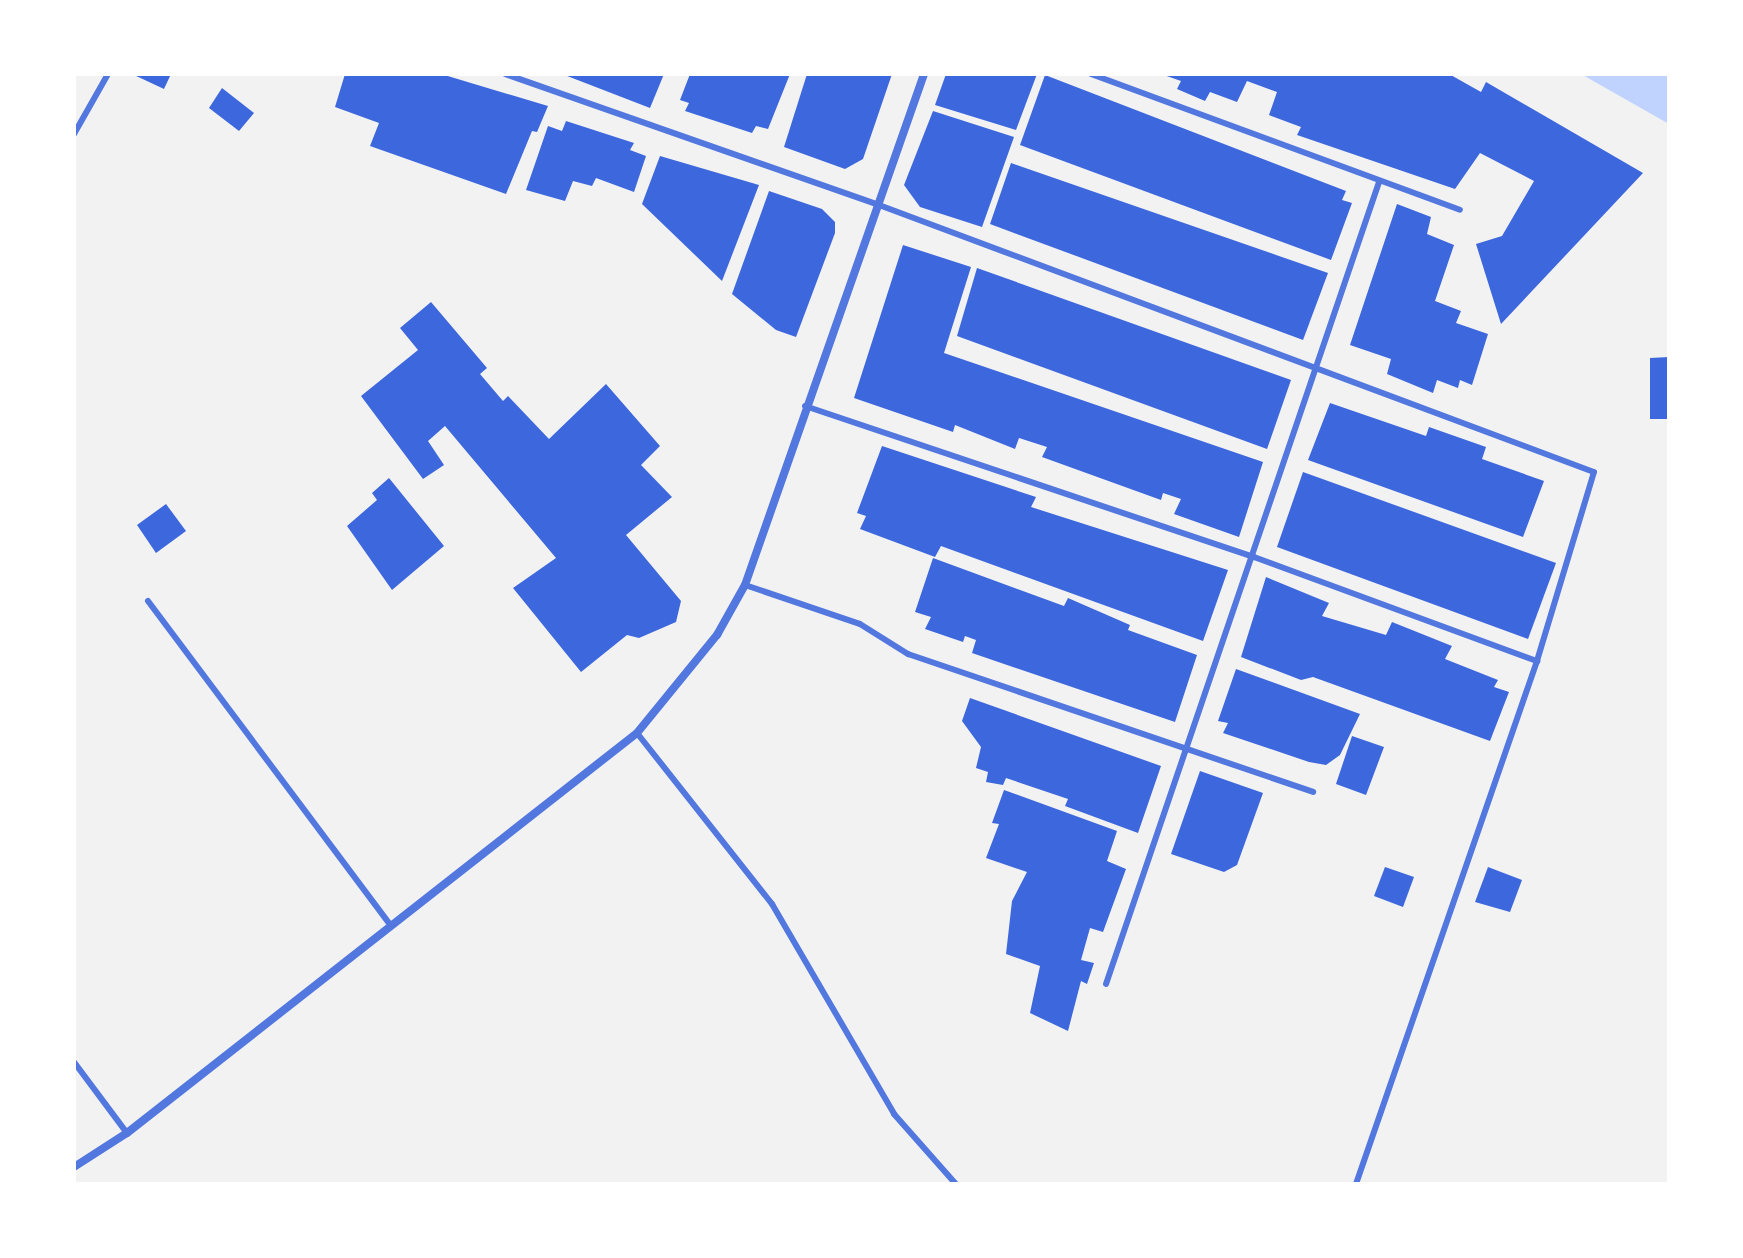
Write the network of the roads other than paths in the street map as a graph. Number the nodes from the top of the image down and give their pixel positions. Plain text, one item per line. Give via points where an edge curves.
1 (108, 74) edge
2 (505, 74) edge
3 (924, 74) edge
4 (1091, 74) edge
5 (74, 134) edge
6 (1379, 182) junction
7 (879, 205) junction
8 (1460, 210) dead end
9 (1318, 370) junction
10 (805, 406) junction
11 (1254, 557) junction
12 (745, 585) junction
13 (148, 601) dead end
14 (1537, 661) junction
15 (637, 733) junction
16 (1187, 750) junction
17 (1313, 792) dead end
18 (391, 926) junction
19 (1106, 984) dead end
20 (74, 1062) edge
21 (127, 1133) junction
22 (74, 1167) edge
23 (956, 1184) edge
24 (1356, 1184) edge

1 - 5 lane
2 - 7 lane
3 - 7 street
4 - 6 lane
6 - 8 lane
6 - 9 lane
7 - 9 lane
7 - 10 street
9 - 11 lane
9 - 14 lane via 1594,472
10 - 11 lane
10 - 12 street
11 - 14 lane
11 - 16 lane
12 - 15 street via 717,635
12 - 16 lane via 860,624 908,654
13 - 18 lane
14 - 24 lane
15 - 18 street
15 - 23 lane via 772,904 894,1114
16 - 17 lane
16 - 19 lane
18 - 21 street
20 - 21 lane
21 - 22 street

